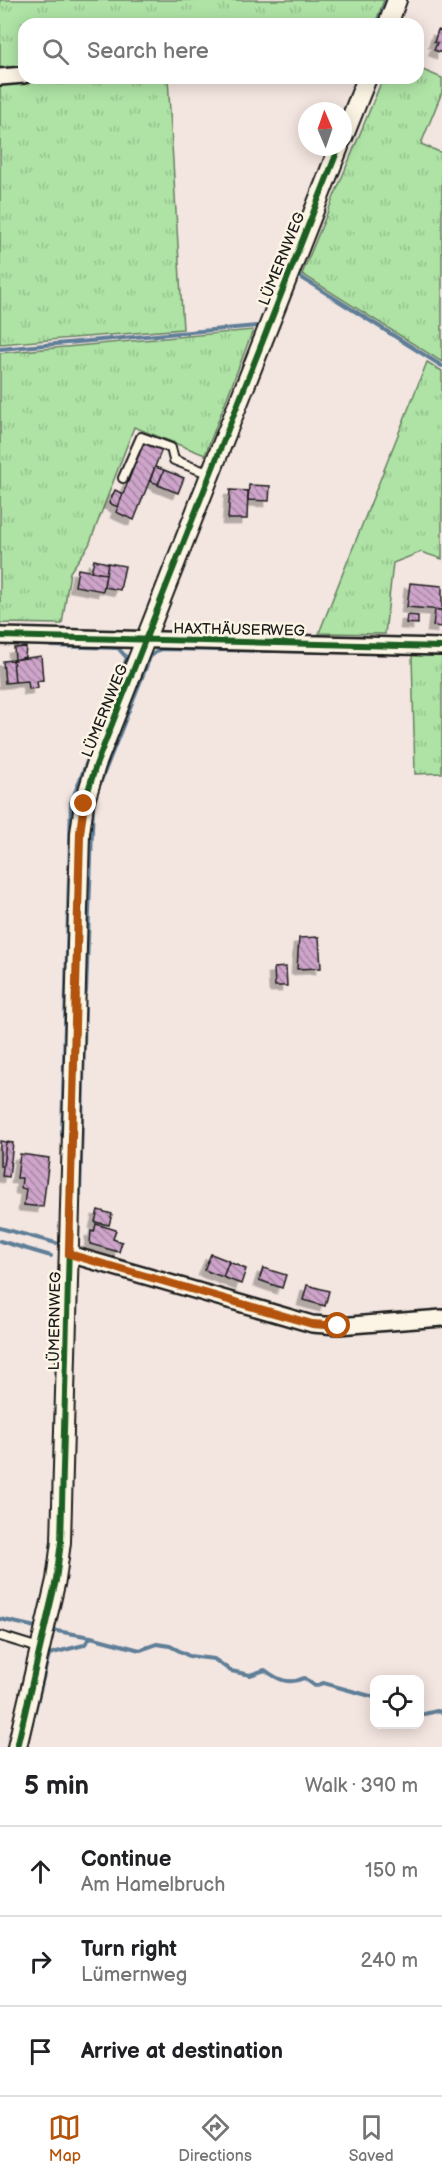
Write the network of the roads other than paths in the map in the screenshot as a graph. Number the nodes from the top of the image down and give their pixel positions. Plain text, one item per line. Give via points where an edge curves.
1 (397, 0) edge
2 (390, 18) edge
3 (18, 76) edge
4 (0, 77) edge
5 (365, 84) edge
6 (352, 116) edge
7 (335, 156) edge
8 (210, 474) junction
9 (123, 478) dead end
10 (0, 636) edge
11 (146, 639) junction
12 (442, 647) edge
13 (69, 1254) junction
14 (442, 1318) edge
15 (0, 1636) edge
16 (42, 1643) junction
17 (17, 1747) edge

1 - 2 street
3 - 4 street
5 - 6 street
7 - 8 street, LÜMERNWEG
8 - 9 lane via 174,460 171,448 141,437
8 - 11 street, LÜMERNWEG
10 - 11 street, HAXTHÄUSERWEG
11 - 12 street, HAXTHÄUSERWEG
11 - 13 street, LÜMERNWEG via 96,765 82,814
13 - 14 street via 312,1324 338,1326
13 - 16 street, LÜMERNWEG via 62,1542
15 - 16 lane
16 - 17 street, LÜMERNWEG

